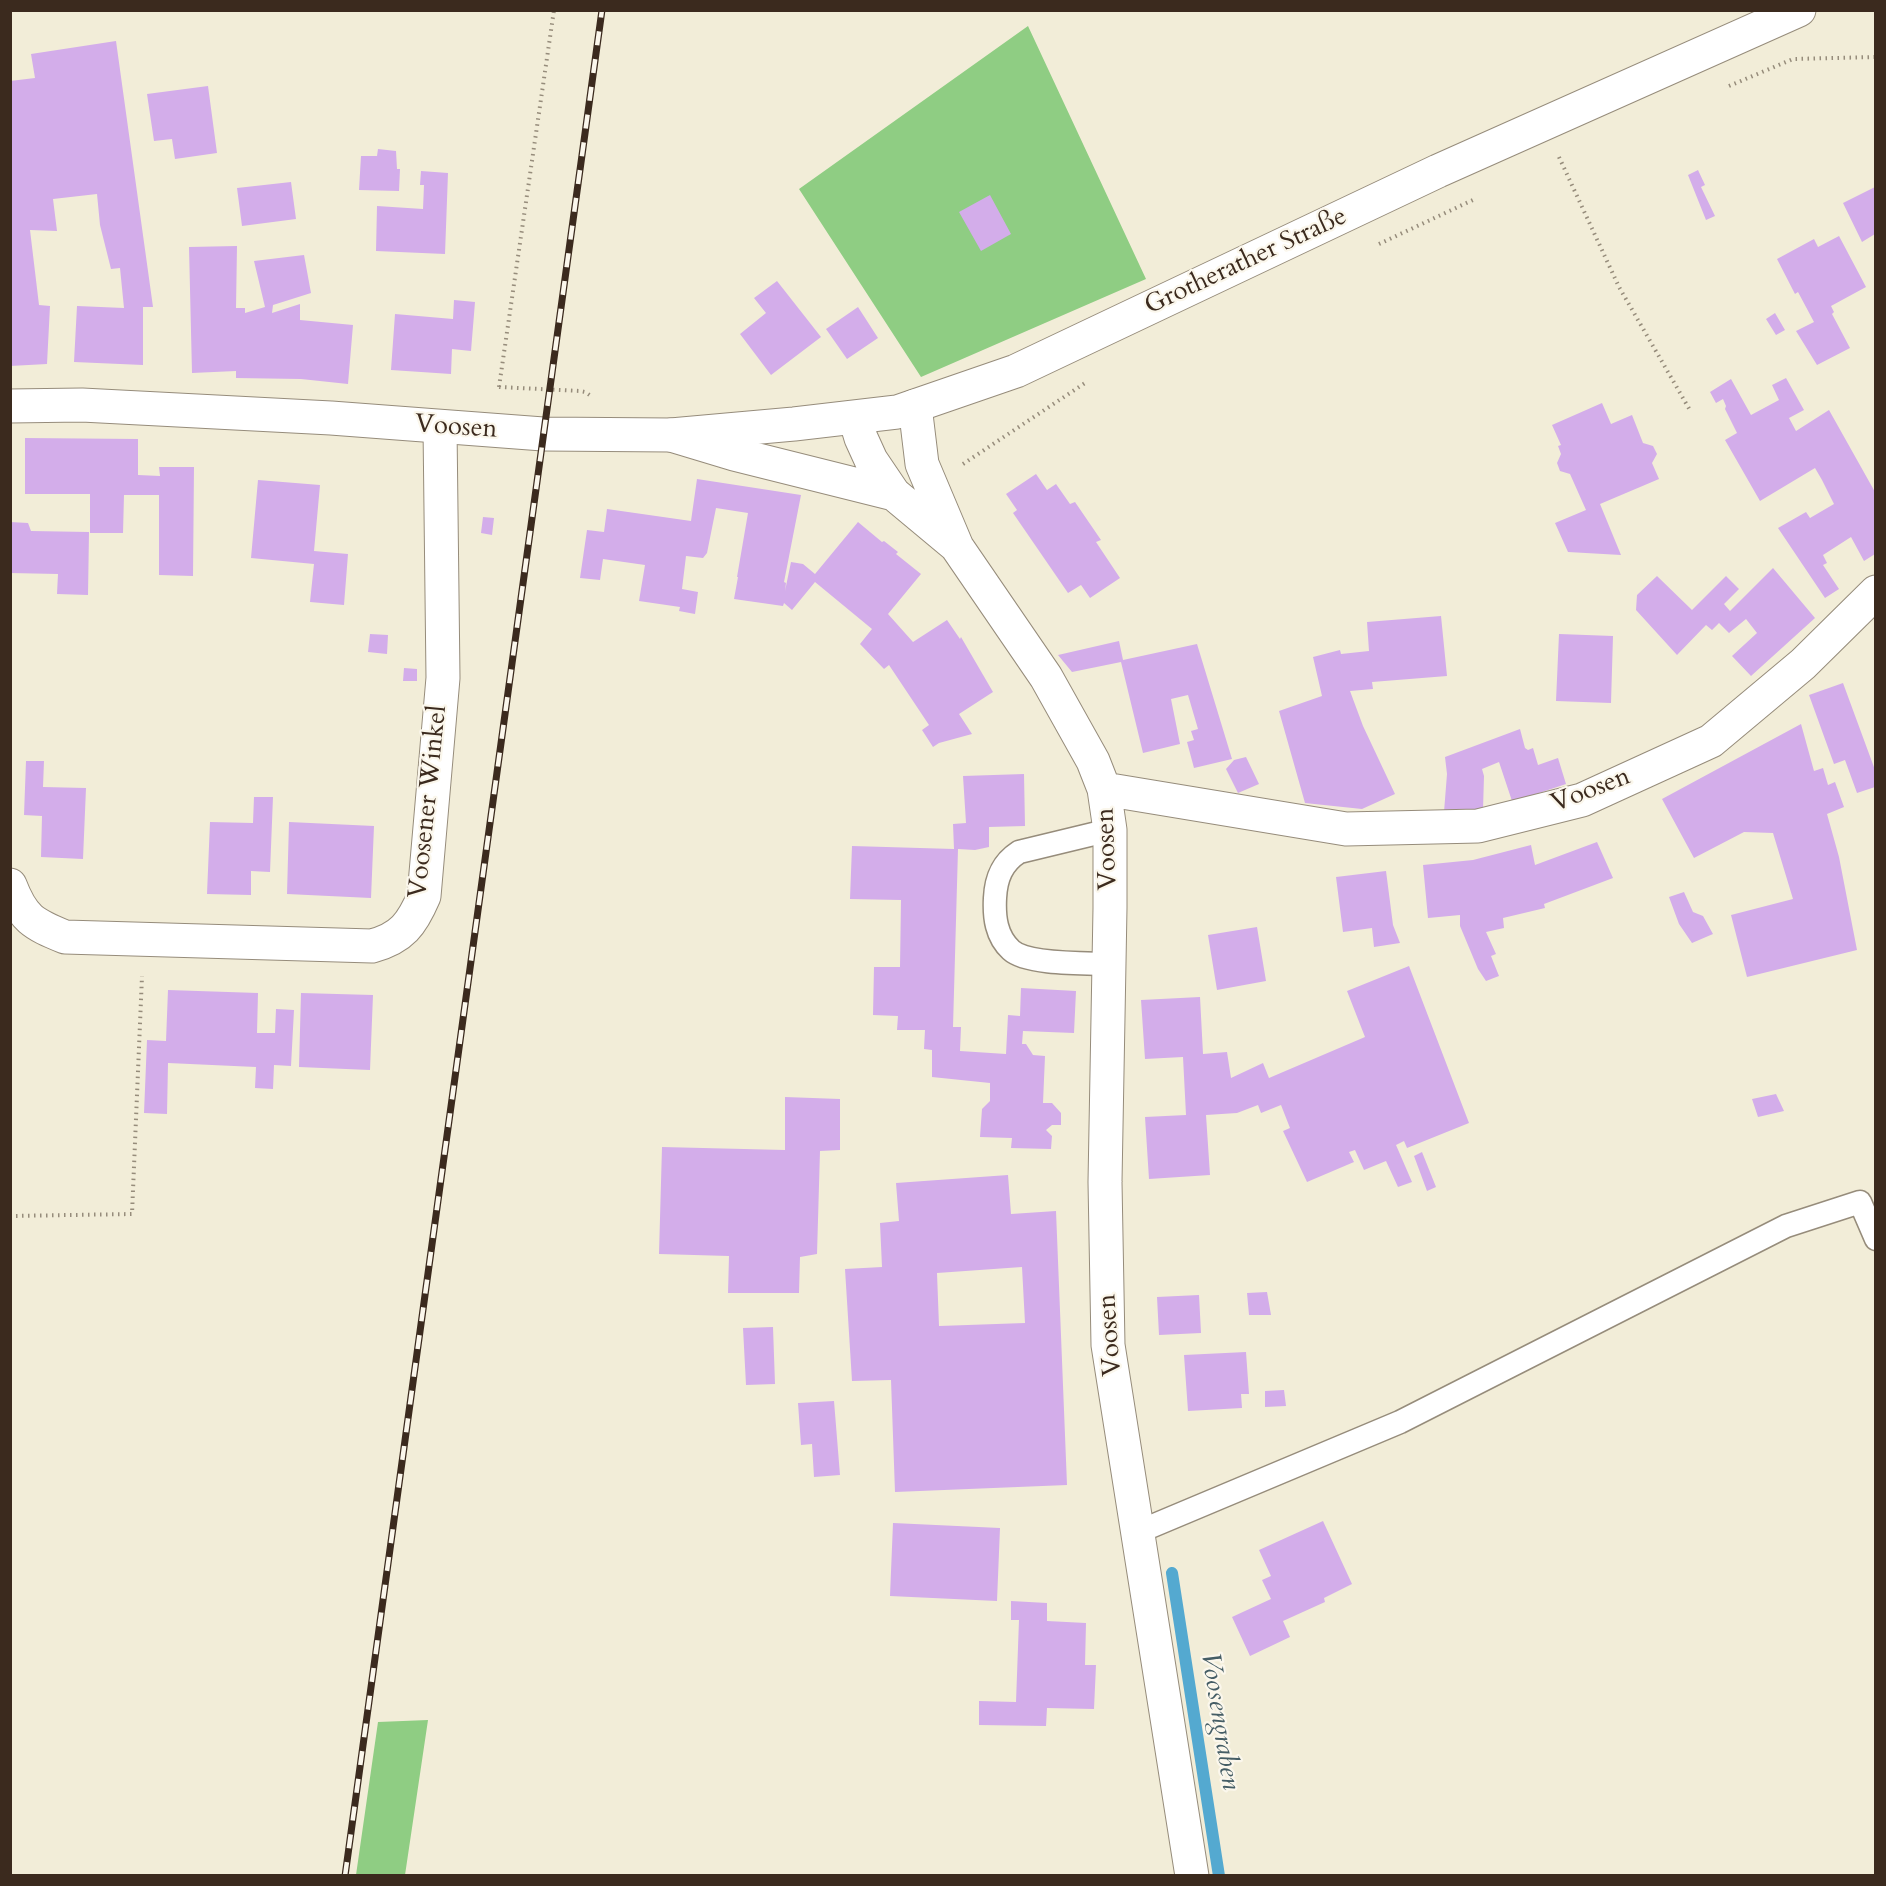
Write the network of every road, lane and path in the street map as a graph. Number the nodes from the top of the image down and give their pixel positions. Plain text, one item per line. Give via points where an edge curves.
1 (554, 10) edge
2 (1799, 10) edge
3 (1875, 57) edge
4 (1719, 90) dead end
5 (1569, 152) dead end
6 (1559, 157) junction
7 (1549, 162) dead end
8 (1479, 197) dead end
9 (1371, 248) dead end
10 (1090, 380) dead end
11 (10, 406) edge
12 (915, 406) junction
13 (1690, 412) dead end
14 (855, 418) junction
15 (440, 427) junction
16 (493, 431) junction
17 (671, 435) junction
18 (922, 464) junction
19 (894, 494) junction
20 (957, 547) junction
21 (1875, 592) edge
22 (1104, 789) junction
23 (1110, 830) junction
24 (10, 885) edge
25 (144, 940) junction
26 (1110, 963) junction
27 (10, 1216) edge
28 (1875, 1239) edge
29 (1138, 1532) junction
30 (1192, 1875) edge

1 - 16 path
2 - 12 street, Grotherather Straße via 1438,171 1016,371
3 - 4 path via 1793,59
5 - 6 path
6 - 7 path
6 - 13 path via 1619,287
8 - 9 path
10 - 18 path via 948,474
11 - 15 street, Voosen via 82,405
12 - 14 street, Grotherather Straße
12 - 18 street, Voosen
14 - 17 street, Grotherather Straße
14 - 19 street via 871,460
15 - 16 street, Voosen
15 - 25 street, Voosener Winkel via 443,678 424,896 415,917 387,942 372,946
16 - 17 street, Voosen
17 - 19 street, Voosen
18 - 20 street, Voosen
19 - 20 street
20 - 22 street, Voosen via 1046,677 1093,761
21 - 22 street, Voosen via 1803,664 1711,741 1582,800 1478,826 1347,830
22 - 23 street, Voosen
23 - 26 street, Voosen
23 - 26 lane via 1019,852 1009,858 997,880 995,917 1005,944 1018,954 1043,960
24 - 25 street, Voosener Winkel via 27,916 39,927 65,938
25 - 27 path via 132,1214
26 - 29 street, Voosen via 1105,1182 1108,1346
28 - 29 lane via 1860,1202 1786,1226 1400,1422
29 - 30 street, Voosen

